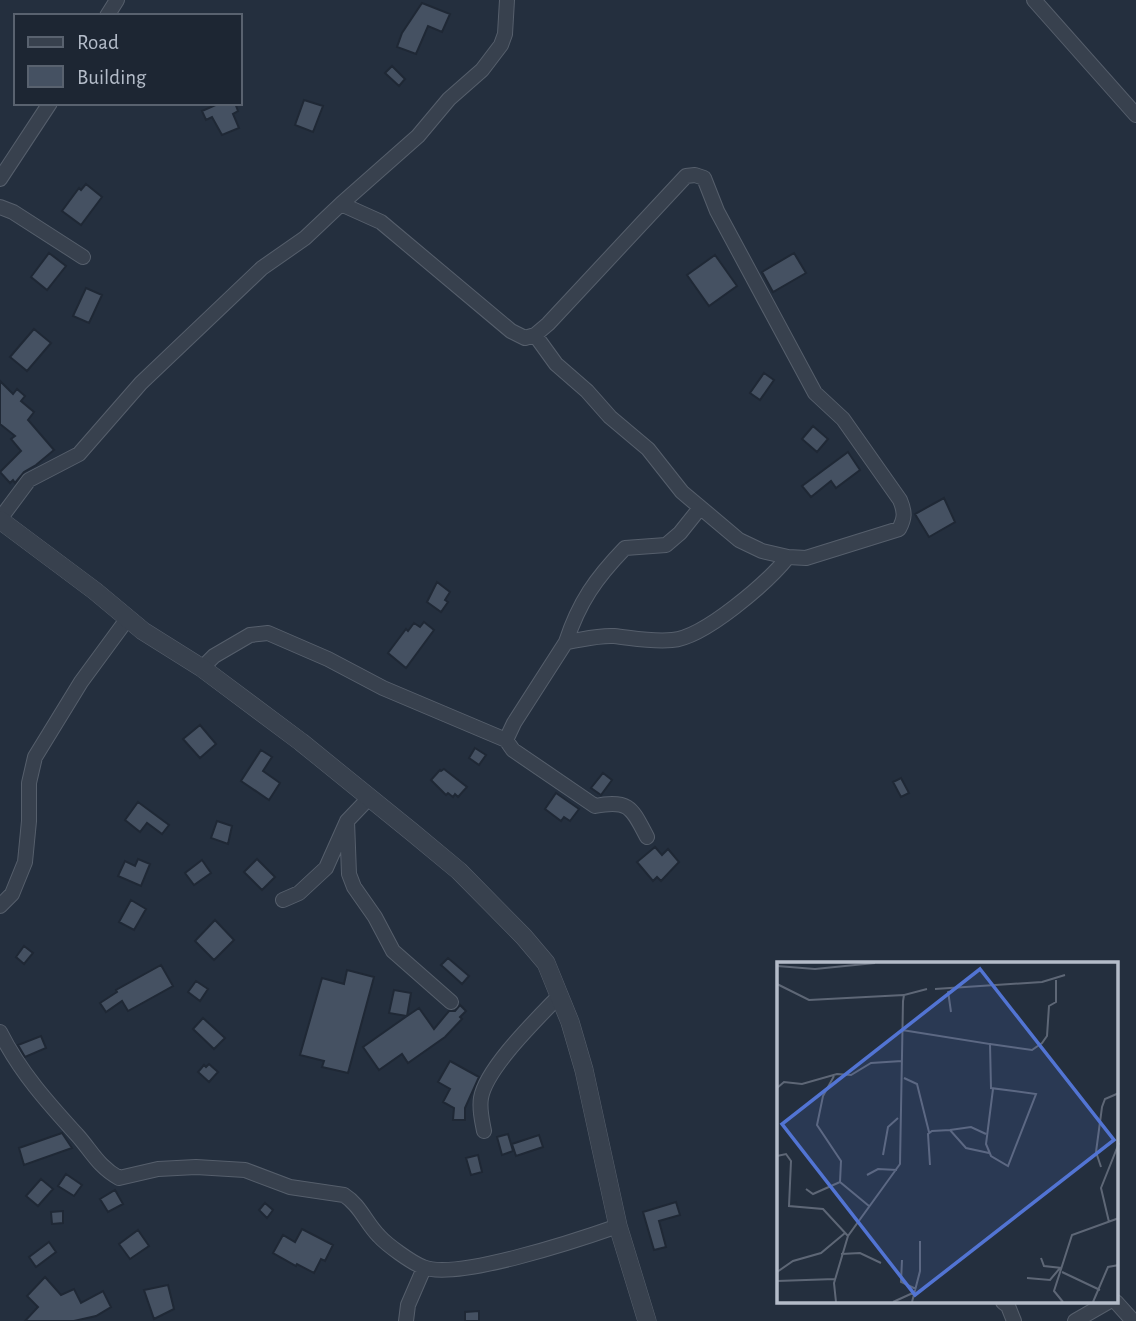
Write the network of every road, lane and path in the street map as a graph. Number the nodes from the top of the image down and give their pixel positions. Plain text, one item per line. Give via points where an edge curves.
1 (507, 0) edge
2 (1034, 0) edge
3 (49, 105) edge
4 (1136, 115) edge
5 (0, 179) edge
6 (341, 204) junction
7 (0, 207) edge
8 (83, 257) dead end
9 (535, 335) junction
10 (700, 508) junction
11 (0, 520) edge
12 (788, 557) junction
13 (128, 618) junction
14 (566, 642) junction
15 (202, 668) junction
16 (506, 740) junction
17 (369, 798) junction
18 (347, 821) junction
19 (647, 837) dead end
20 (282, 900) dead end
21 (0, 906) edge
22 (560, 995) junction
23 (451, 1002) dead end
24 (0, 1032) edge
25 (484, 1131) dead end
26 (618, 1226) junction
27 (424, 1268) junction
28 (1006, 1304) edge
29 (1105, 1304) edge
30 (405, 1321) edge
31 (647, 1321) edge
32 (1014, 1321) edge
33 (1075, 1321) edge

1 - 6 street via 505,34 482,70 449,99 418,136
2 - 4 street
3 - 5 street
6 - 9 street via 382,222 511,331 525,338
6 - 11 street via 305,238 262,268 150,374 79,454 29,480
7 - 8 street
9 - 10 street via 556,364 648,449
9 - 12 street via 686,176 705,178 717,211 815,393 843,419 905,511 899,529 806,558
10 - 12 street via 739,540
10 - 14 street via 666,545 625,548 603,570 575,612
11 - 13 street
12 - 14 street via 750,596 692,634 675,640 612,636
13 - 15 street
13 - 21 street via 35,757 29,783 25,862 12,894
14 - 16 street
15 - 16 street via 250,635 268,634
15 - 17 street
16 - 19 street via 513,750 596,806 626,804
17 - 18 street
17 - 22 street via 459,871 524,937 546,963
18 - 20 street via 326,868 299,893
18 - 23 street via 349,874 354,887 393,951
22 - 25 street via 495,1069 481,1096
22 - 26 street via 584,1070
24 - 27 street via 47,1104 108,1172 119,1178 196,1167 245,1170 290,1187 344,1195 379,1237
26 - 27 street via 477,1266
26 - 31 street
27 - 30 street
28 - 32 street
29 - 33 street

